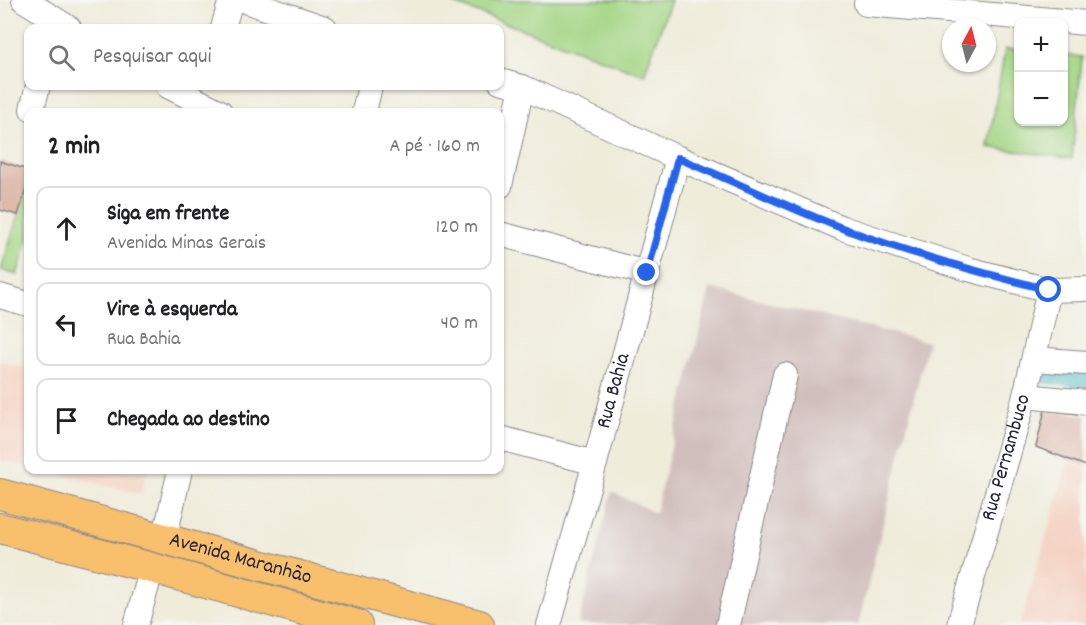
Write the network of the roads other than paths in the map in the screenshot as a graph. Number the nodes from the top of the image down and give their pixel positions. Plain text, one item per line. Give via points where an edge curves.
1 (24, 0) edge
2 (231, 0) edge
3 (242, 0) edge
4 (866, 4) dead end
5 (1086, 23) edge
6 (57, 24) edge
7 (224, 24) edge
8 (313, 24) edge
9 (511, 84) edge
10 (37, 90) edge
11 (179, 90) edge
12 (369, 90) edge
13 (210, 101) edge
14 (32, 108) edge
15 (365, 108) edge
16 (504, 149) edge
17 (678, 158) junction
18 (504, 235) edge
19 (647, 273) junction
20 (1086, 289) edge
21 (1049, 290) junction
22 (0, 296) edge
23 (24, 303) edge
24 (1034, 359) junction
25 (1086, 363) edge
26 (785, 375) dead end
27 (1025, 396) junction
28 (1086, 402) edge
29 (504, 439) edge
30 (595, 464) junction
31 (179, 474) edge
32 (0, 494) edge
33 (0, 528) edge
34 (164, 540) junction
35 (152, 568) junction
36 (136, 625) edge
37 (357, 625) edge
38 (479, 625) edge
39 (549, 625) edge
40 (728, 625) edge
41 (959, 625) edge

1 - 6 street
2 - 7 street
3 - 8 street
4 - 5 street
9 - 16 street
9 - 17 street
10 - 14 street
11 - 13 street
12 - 15 street
17 - 19 street, Rua Bahia
17 - 21 street via 842,228 968,269
18 - 19 street
19 - 30 street, Rua Bahia
20 - 21 street
21 - 24 street, Rua Pernambuco
22 - 23 street
24 - 25 street
24 - 27 street, Rua Pernambuco
26 - 40 street
27 - 28 street
27 - 41 street, Rua Pernambuco
29 - 30 street
30 - 39 street, Rua Bahia
31 - 34 street
32 - 34 main road, Avenida Maranhão
33 - 35 main road, Avenida Maranhão
34 - 38 main road, Avenida Maranhão
35 - 36 street
35 - 37 main road, Avenida Maranhão

